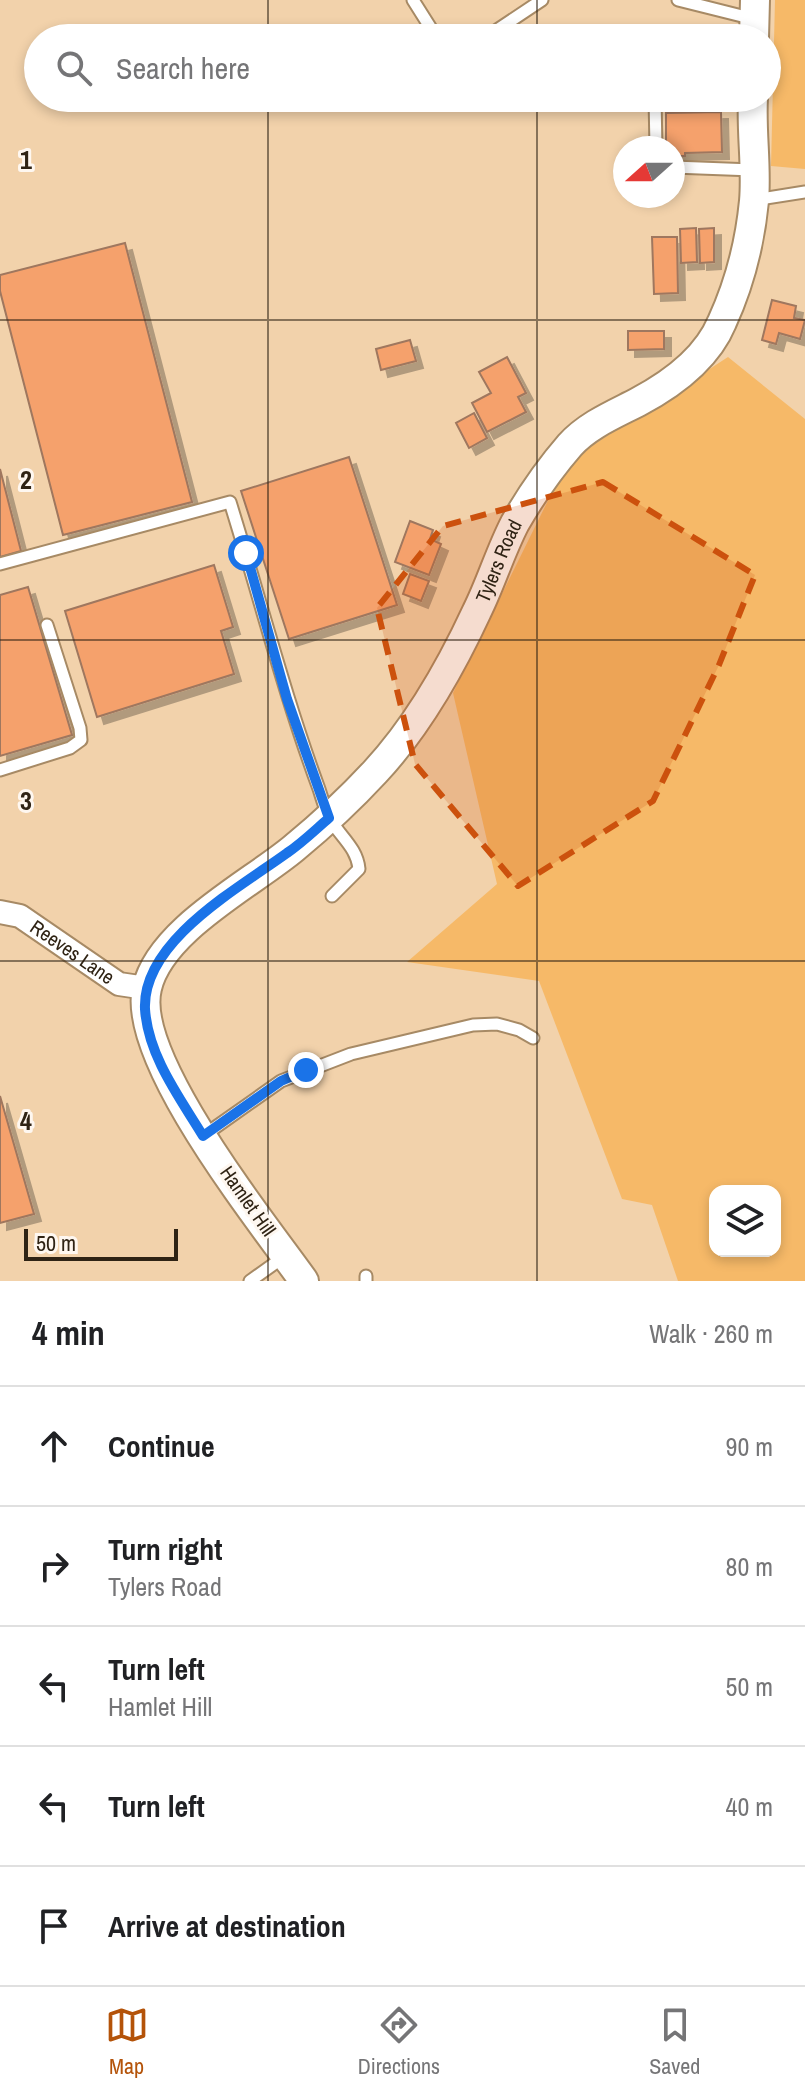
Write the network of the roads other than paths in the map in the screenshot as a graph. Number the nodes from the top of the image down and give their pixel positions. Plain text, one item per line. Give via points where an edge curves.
1 (413, 0) edge
2 (542, 0) edge
3 (678, 0) edge
4 (755, 19) edge
5 (428, 24) edge
6 (506, 24) edge
7 (655, 112) edge
8 (753, 112) edge
9 (656, 136) edge
10 (685, 167) edge
11 (753, 170) junction
12 (805, 192) edge
13 (754, 200) junction
14 (0, 564) edge
15 (47, 625) dead end
16 (0, 770) edge
17 (329, 818) junction
18 (332, 896) dead end
19 (0, 912) edge
20 (146, 988) junction
21 (533, 1038) dead end
22 (203, 1136) junction
23 (286, 1255) junction
24 (250, 1281) edge
25 (304, 1281) edge

1 - 5 lane
2 - 6 lane
3 - 4 lane
7 - 9 lane
8 - 11 street, Tylers Road
10 - 11 lane
11 - 13 street, Tylers Road
12 - 13 lane
13 - 17 street, Tylers Road via 740,275 704,352 673,381 572,442 516,523 439,688 376,771
14 - 17 lane via 230,502 287,699
15 - 16 lane via 81,740
17 - 18 lane via 357,854 359,869
17 - 20 street, Tylers Road via 189,926 167,949
19 - 20 street, Reeves Lane via 20,916 119,984
20 - 22 street, Hamlet Hill via 149,1031 164,1072
21 - 22 lane via 497,1024 473,1025 351,1054 281,1081
22 - 23 street, Hamlet Hill
23 - 24 lane
23 - 25 street, Hamlet Hill

